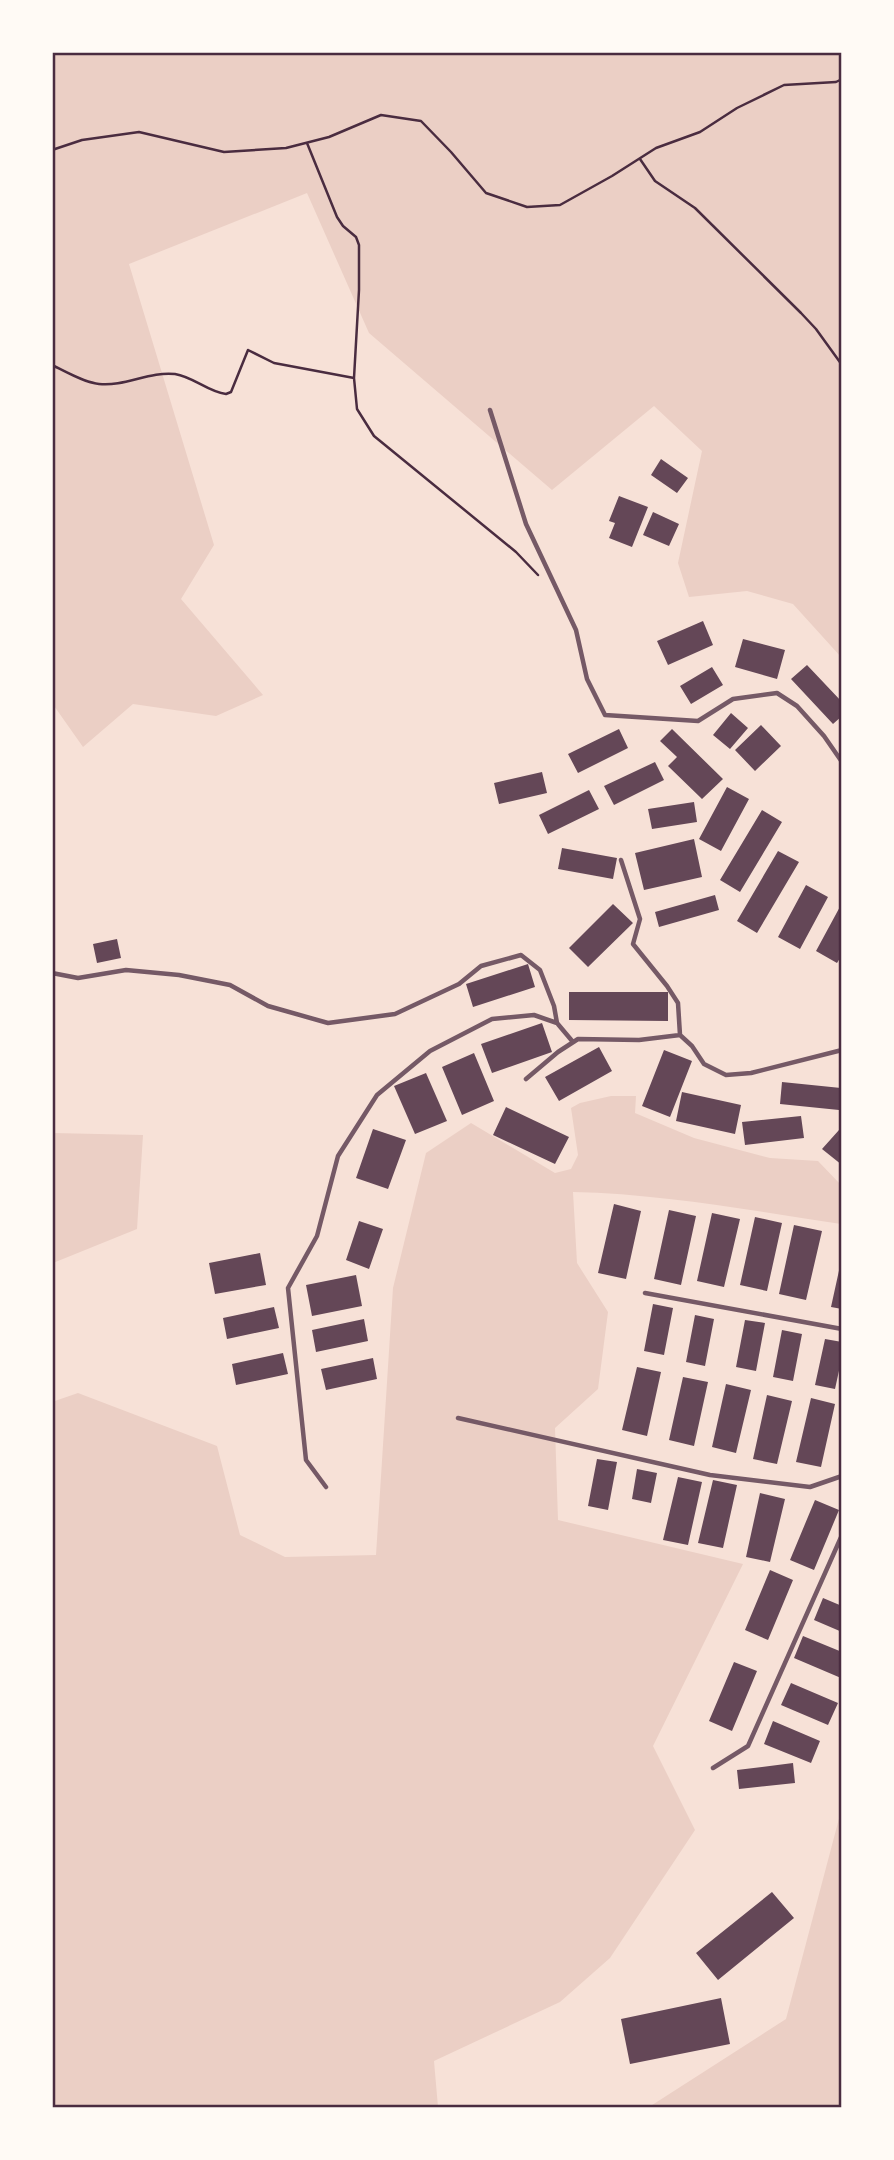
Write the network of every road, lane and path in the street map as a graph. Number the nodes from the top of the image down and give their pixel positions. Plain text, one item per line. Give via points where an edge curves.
1 (842, 79) edge
2 (307, 142) junction
3 (52, 150) edge
4 (640, 159) junction
5 (52, 365) edge
6 (842, 365) edge
7 (354, 378) junction
8 (490, 410) dead end
9 (539, 575) dead end
10 (842, 762) edge
11 (621, 860) dead end
12 (52, 973) edge
13 (557, 1023) junction
14 (680, 1035) junction
15 (573, 1042) junction
16 (842, 1050) edge
17 (526, 1079) dead end
18 (645, 1293) dead end
19 (842, 1329) edge
20 (458, 1418) dead end
21 (842, 1476) edge
22 (326, 1487) dead end
23 (842, 1535) edge
24 (713, 1768) dead end

1 - 4 path via 785,85
2 - 3 path via 224,152 139,132 82,140
2 - 4 path via 381,115 421,121 486,193 527,207 559,205
2 - 7 path via 337,217 359,245
4 - 6 path via 655,181 695,208 801,313
5 - 7 path via 102,384 179,375 226,394 231,392 248,350 274,363
7 - 9 path via 357,409 374,436
8 - 10 lane via 526,524 576,630 587,679 605,715 698,721 733,699 777,693 797,705
11 - 14 lane via 640,919 633,943 678,1003
12 - 13 lane via 78,978 127,970 179,975 230,985 268,1006 328,1023 395,1014 459,984 481,966 521,955 540,970
13 - 15 lane
13 - 22 lane via 534,1015 492,1019 430,1051 377,1095 338,1156 317,1236 288,1288 306,1460
14 - 15 lane
14 - 16 lane via 704,1063 726,1075
15 - 17 lane
18 - 19 lane
20 - 21 lane via 710,1475 810,1487
23 - 24 lane via 748,1746

